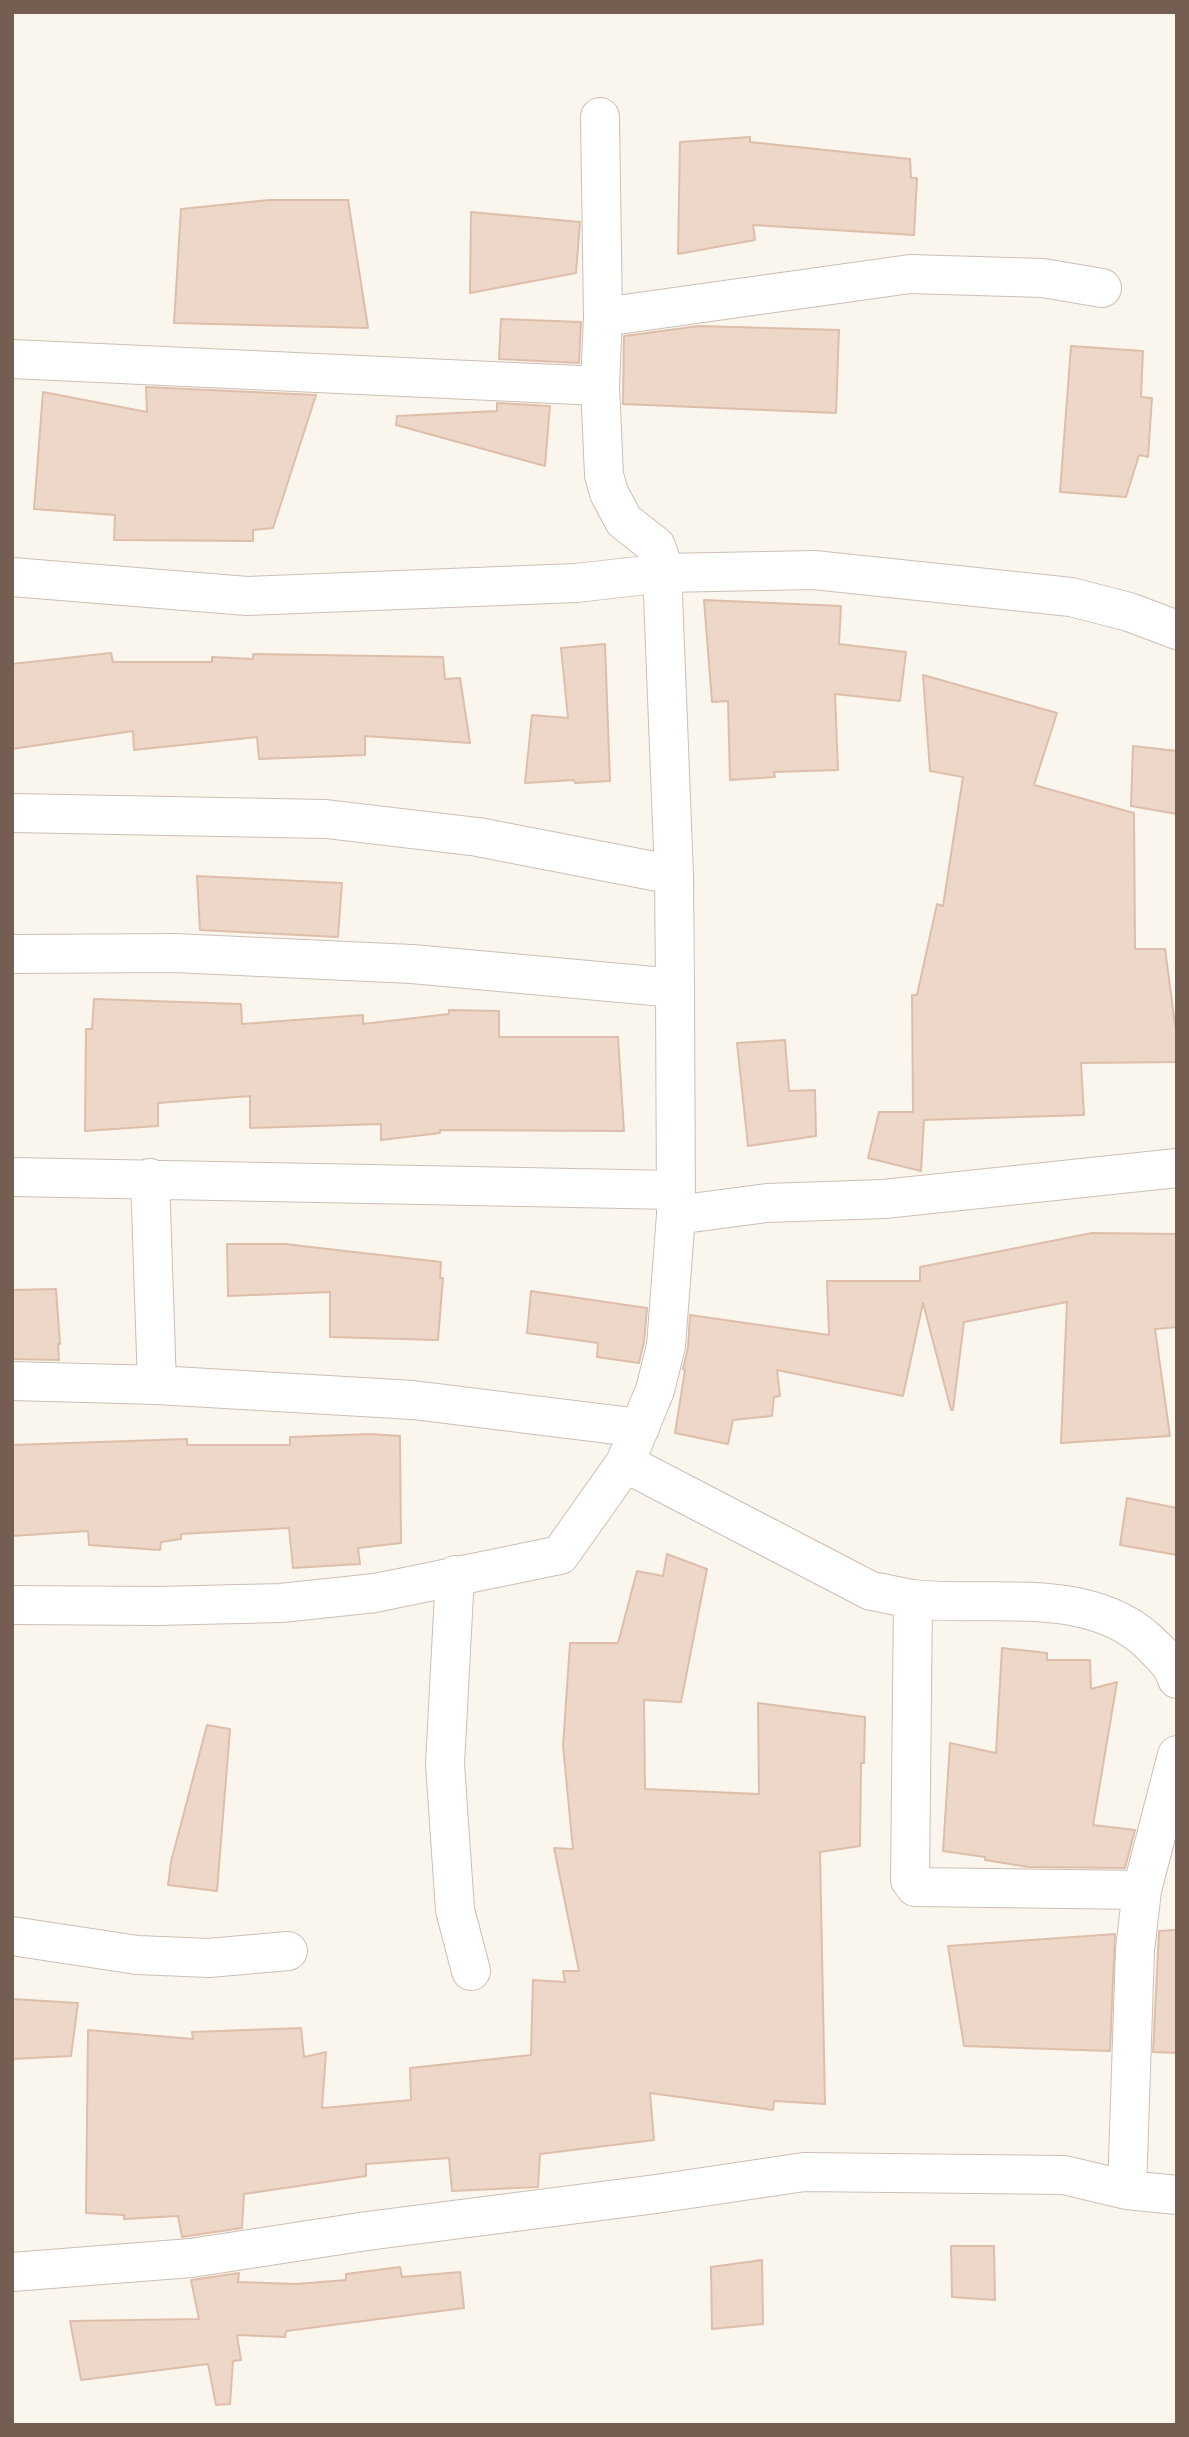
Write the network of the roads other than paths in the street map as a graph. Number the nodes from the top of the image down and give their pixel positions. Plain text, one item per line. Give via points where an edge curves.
1 (600, 117) dead end
2 (1102, 288) dead end
3 (603, 317) junction
4 (12, 359) edge
5 (600, 386) junction
6 (665, 573) junction
7 (12, 577) edge
8 (1177, 630) edge
9 (12, 813) edge
10 (674, 874) junction
11 (12, 954) edge
12 (676, 988) junction
13 (1177, 1168) edge
14 (12, 1177) edge
15 (150, 1178) junction
16 (675, 1202) junction
17 (12, 1381) edge
18 (157, 1385) junction
19 (640, 1429) junction
20 (625, 1463) junction
21 (456, 1575) junction
22 (913, 1599) junction
23 (12, 1605) edge
24 (1177, 1679) edge
25 (1177, 1755) edge
26 (1142, 1890) junction
27 (12, 1936) edge
28 (288, 1951) dead end
29 (471, 1971) dead end
30 (1127, 2190) junction
31 (1177, 2194) edge
32 (12, 2272) edge

1 - 3 street
2 - 3 street via 1043,278 910,274
3 - 5 street
4 - 5 street
5 - 6 street via 609,493 624,522 656,546
6 - 7 street via 576,583 247,596
6 - 8 street via 814,570 1057,596 1090,601
6 - 10 street
9 - 10 street via 326,819 478,836
10 - 12 street
11 - 12 street via 174,953 412,964
12 - 16 street
13 - 16 street via 884,1199
14 - 15 street
15 - 16 street
15 - 18 street
16 - 19 street via 666,1346
17 - 18 street
18 - 19 street via 413,1400
19 - 20 street
20 - 21 street via 560,1555
20 - 22 street via 871,1591
21 - 23 street via 375,1593 281,1603
21 - 29 street via 445,1764 455,1910
22 - 24 street via 1081,1607 1116,1620 1148,1641 1173,1667
22 - 26 street via 910,1880 915,1887
25 - 26 street
26 - 30 street via 1135,1950
27 - 28 street via 137,1955 209,1958
30 - 31 street
30 - 32 street via 1064,2175 804,2172 191,2258

